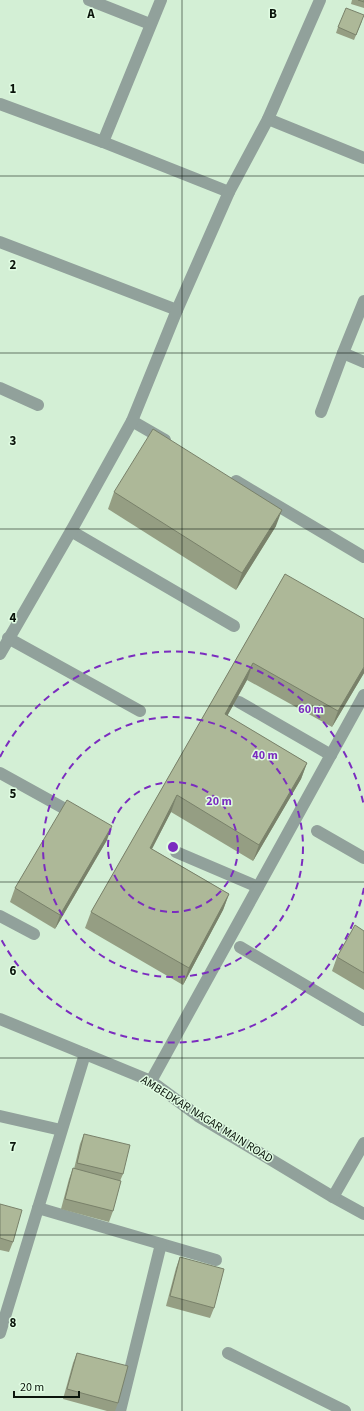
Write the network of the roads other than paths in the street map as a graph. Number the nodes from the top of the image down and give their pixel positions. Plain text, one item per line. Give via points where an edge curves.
1 (89, 0) edge
2 (160, 0) edge
3 (320, 0) edge
4 (150, 24) junction
5 (0, 104) edge
6 (268, 119) junction
7 (103, 142) junction
8 (364, 158) edge
9 (229, 192) junction
10 (0, 242) edge
11 (364, 301) edge
12 (177, 310) junction
13 (343, 353) junction
14 (364, 362) edge
15 (0, 388) edge
16 (38, 405) dead end
17 (321, 412) dead end
18 (132, 421) junction
19 (172, 444) edge
20 (226, 476) edge
21 (72, 531) junction
22 (364, 557) edge
23 (234, 626) dead end
24 (8, 638) junction
25 (0, 654) edge
26 (364, 695) edge
27 (239, 702) edge
28 (140, 711) dead end
29 (332, 754) junction
30 (0, 773) edge
31 (83, 819) edge
32 (317, 831) dead end
33 (176, 852) dead end
34 (364, 858) edge
35 (258, 888) junction
36 (0, 916) edge
37 (34, 934) dead end
38 (240, 947) dead end
39 (0, 1019) edge
40 (364, 1020) edge
41 (85, 1054) junction
42 (151, 1081) junction
43 (0, 1116) edge
44 (61, 1130) junction
45 (364, 1143) edge
46 (333, 1197) junction
47 (38, 1208) junction
48 (364, 1214) edge
49 (161, 1244) junction
50 (216, 1260) dead end
51 (0, 1334) edge
52 (228, 1353) dead end
53 (120, 1411) edge
54 (345, 1411) edge

1 - 4 street
2 - 4 street
3 - 6 street
4 - 7 street
5 - 7 street
6 - 8 street
6 - 9 street
7 - 9 street
9 - 12 street
10 - 12 street
11 - 13 street
12 - 18 street
13 - 14 street
13 - 17 street
15 - 16 street
18 - 19 street
18 - 21 street
20 - 22 street
21 - 23 street
21 - 24 street
24 - 25 street
24 - 28 street
26 - 29 street
27 - 29 street
29 - 35 street
30 - 31 street
32 - 34 street
33 - 35 street
35 - 42 street
36 - 37 street
38 - 40 street
39 - 41 street, AMBEDKAR NAGAR MAIN ROAD
41 - 42 street, AMBEDKAR NAGAR MAIN ROAD
41 - 44 street
42 - 46 street, AMBEDKAR NAGAR MAIN ROAD via 198,1116
43 - 44 street
44 - 47 street
45 - 46 street
46 - 48 street, AMBEDKAR NAGAR MAIN ROAD
47 - 49 street
47 - 51 street
49 - 50 street
49 - 53 street
52 - 54 street

